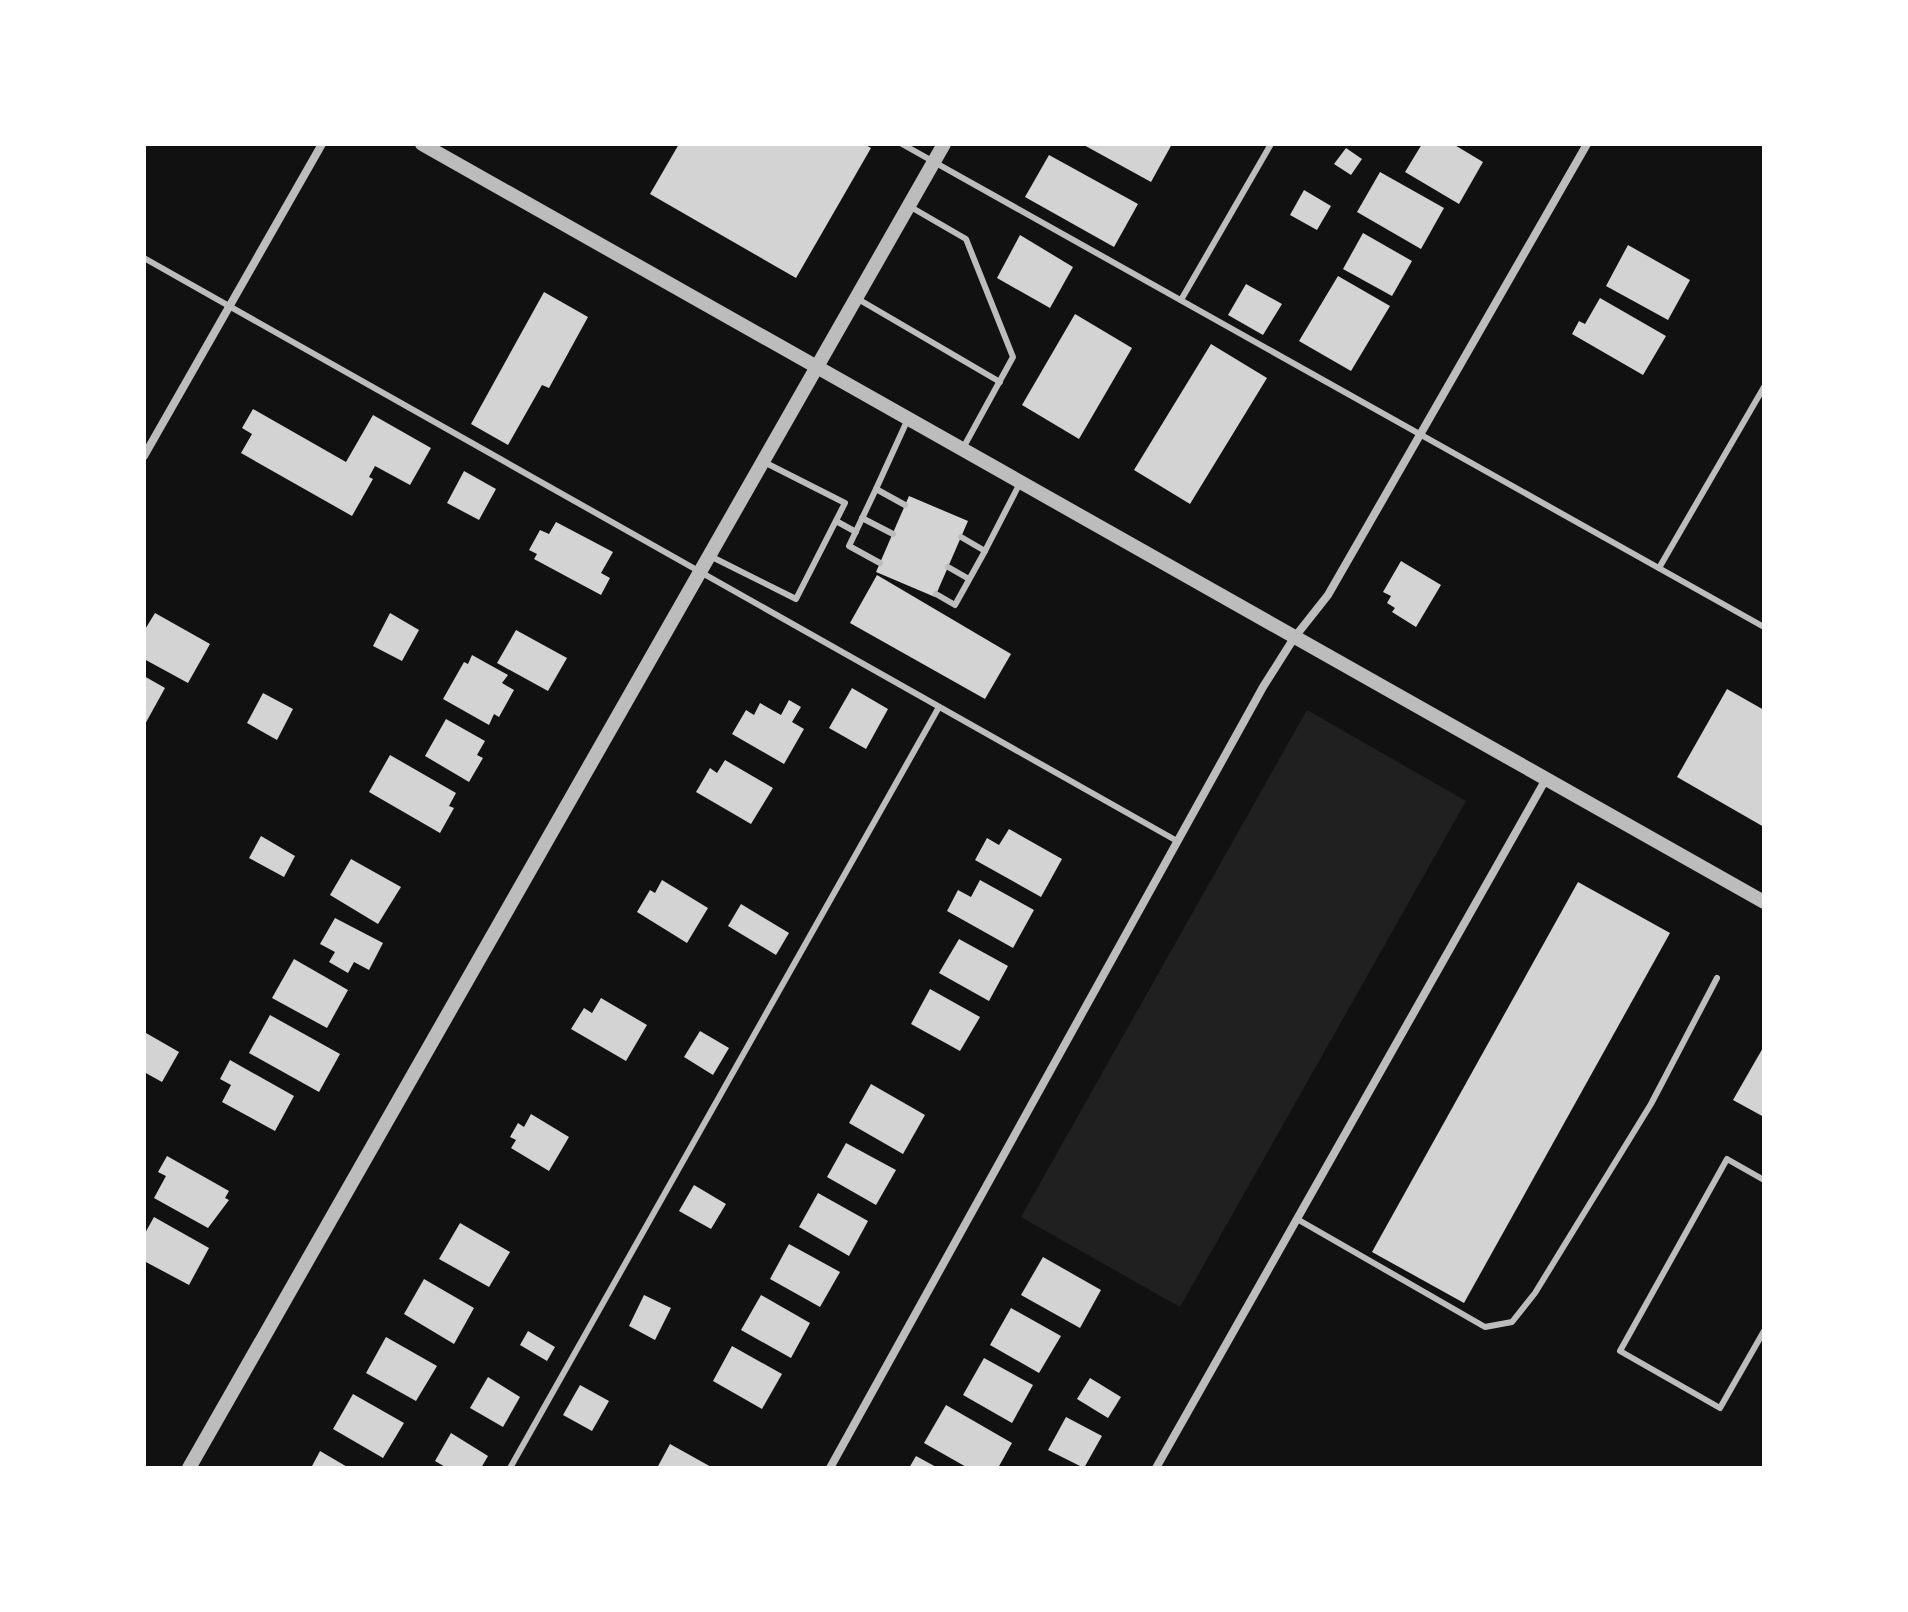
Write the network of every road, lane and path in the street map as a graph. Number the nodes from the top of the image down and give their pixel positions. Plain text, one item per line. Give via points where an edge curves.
1 (322, 144) edge
2 (422, 144) edge
3 (902, 144) edge
4 (944, 144) edge
5 (1271, 144) edge
6 (1587, 144) edge
7 (934, 162) junction
8 (909, 206) junction
9 (144, 258) edge
10 (856, 298) junction
11 (1181, 300) junction
12 (229, 306) junction
13 (817, 369) junction
14 (1000, 382) junction
15 (1764, 387) edge
16 (908, 420) junction
17 (1421, 434) junction
18 (962, 450) junction
19 (144, 456) edge
20 (764, 462) junction
21 (1020, 483) junction
22 (876, 489) junction
23 (905, 505) dead end
24 (862, 518) junction
25 (836, 521) junction
26 (856, 532) junction
27 (893, 534) dead end
28 (961, 537) dead end
29 (985, 551) junction
30 (710, 556) junction
31 (880, 563) dead end
32 (948, 567) dead end
33 (1659, 568) junction
34 (700, 573) junction
35 (969, 579) junction
36 (936, 594) dead end
37 (1764, 627) edge
38 (1294, 638) junction
39 (939, 707) junction
40 (1546, 779) junction
41 (1177, 841) junction
42 (1764, 902) edge
43 (1717, 978) dead end
44 (1764, 1180) edge
45 (1297, 1219) junction
46 (1764, 1331) edge
47 (189, 1468) edge
48 (510, 1468) edge
49 (830, 1468) edge
50 (1156, 1468) edge

1 - 12 street
2 - 13 street
3 - 7 lane
4 - 7 street
5 - 11 lane
6 - 17 street
7 - 8 street
7 - 11 lane
8 - 10 street
8 - 14 lane via 966,239 1013,357
9 - 12 lane
10 - 13 street
10 - 14 lane
11 - 17 lane
12 - 19 street
12 - 34 lane
13 - 16 street
13 - 20 street
14 - 18 lane
15 - 33 lane
16 - 18 street
16 - 22 lane
17 - 33 lane
17 - 38 street via 1328,595
18 - 21 street
20 - 25 lane via 845,503
20 - 30 street
21 - 29 lane
21 - 38 street
22 - 23 lane
22 - 24 lane
24 - 26 lane
24 - 27 lane
25 - 26 lane
25 - 30 lane via 796,599
26 - 31 lane via 849,546
28 - 29 lane
29 - 35 lane
30 - 34 street
32 - 35 lane
33 - 37 lane
34 - 39 lane
34 - 47 street
35 - 36 lane via 955,605
38 - 40 street
38 - 41 street
39 - 41 lane
39 - 48 lane
40 - 42 street
40 - 45 street
41 - 49 street
43 - 45 lane via 1651,1104 1512,1322 1485,1327
44 - 46 lane via 1727,1159 1620,1351 1720,1408
45 - 50 street

